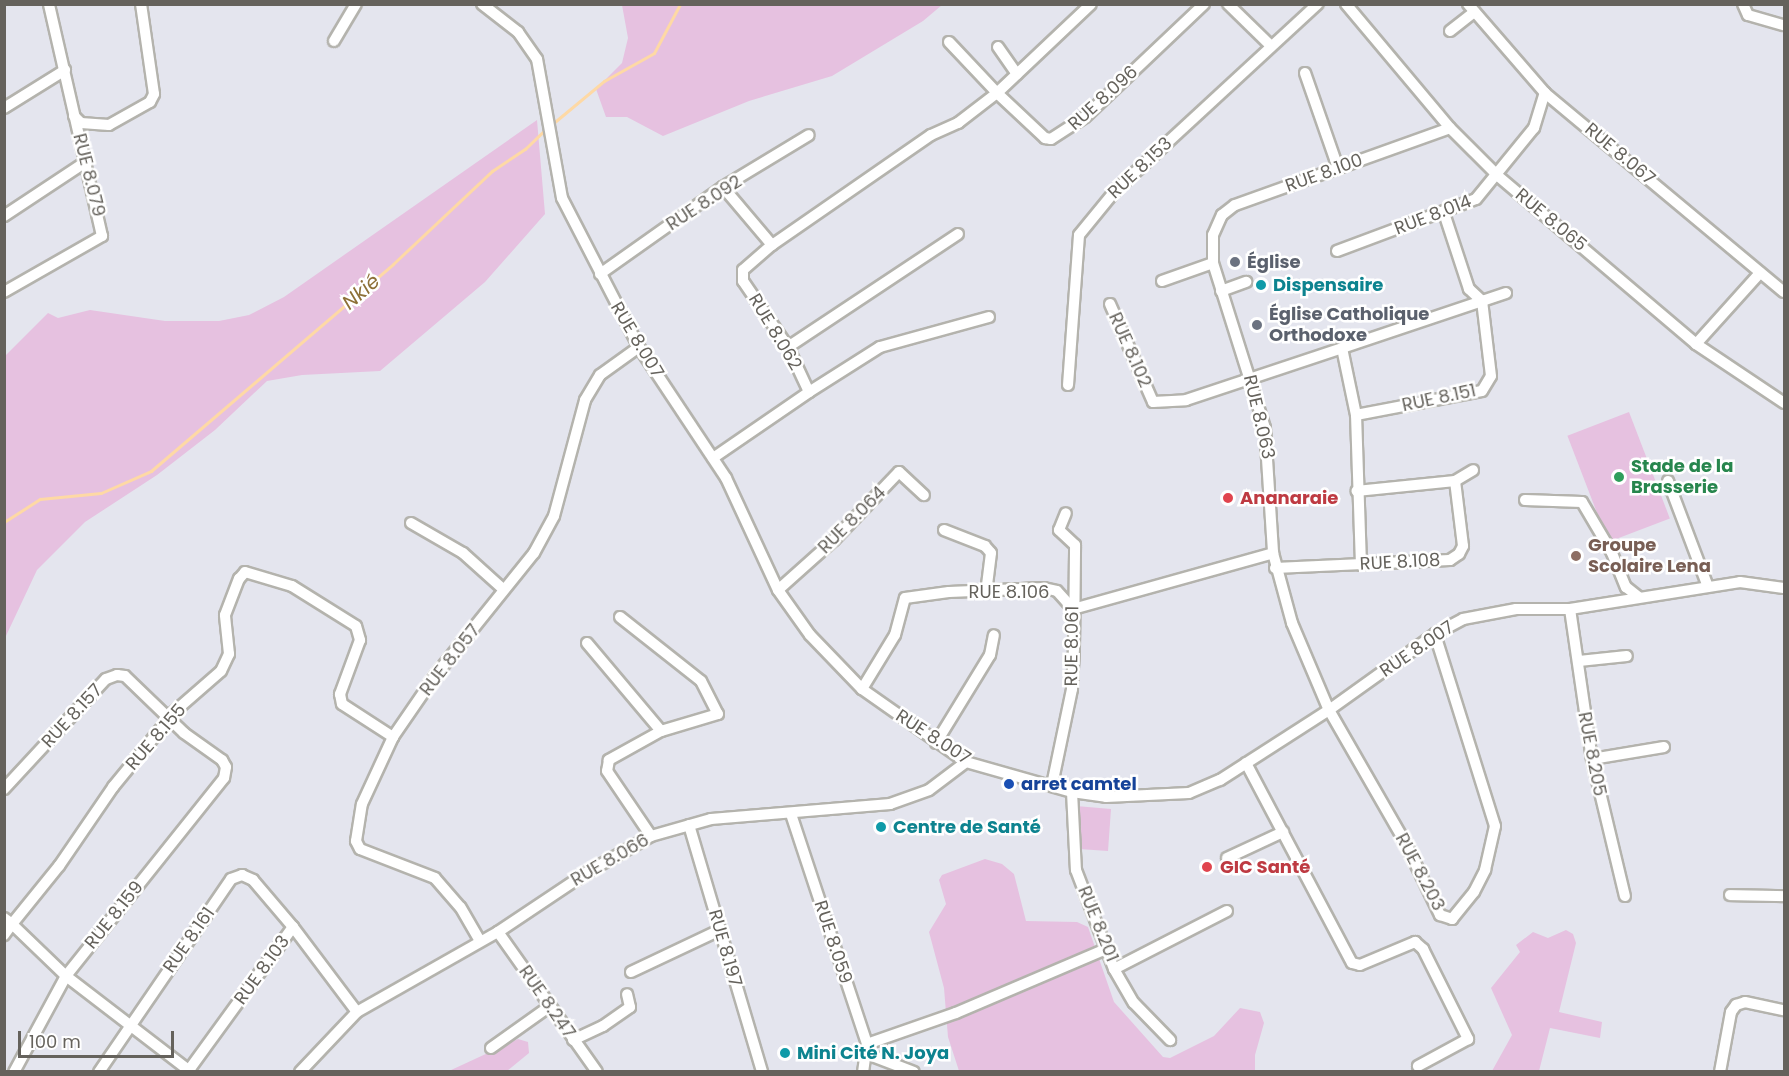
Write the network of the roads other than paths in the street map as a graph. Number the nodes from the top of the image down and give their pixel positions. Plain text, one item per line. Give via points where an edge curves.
1 (49, 4) edge
2 (141, 4) edge
3 (356, 4) edge
4 (482, 4) edge
5 (1091, 4) edge
6 (1204, 4) edge
7 (1228, 4) edge
8 (1318, 4) edge
9 (1346, 4) edge
10 (1743, 4) edge
11 (1471, 8) edge
12 (1785, 25) edge
13 (1450, 31) dead end
14 (334, 41) dead end
15 (949, 42) dead end
16 (1271, 46) junction
17 (998, 47) dead end
18 (65, 70) junction
19 (1305, 73) dead end
20 (1017, 74) junction
21 (997, 93) junction
22 (1545, 93) junction
23 (4, 108) edge
24 (74, 116) junction
25 (1450, 128) junction
26 (809, 135) dead end
27 (84, 163) junction
28 (1338, 168) junction
29 (1498, 176) junction
30 (723, 187) junction
31 (1444, 213) junction
32 (4, 216) edge
33 (958, 234) dead end
34 (1213, 235) joint
35 (772, 245) junction
36 (1338, 251) dead end
37 (1213, 263) junction
38 (1760, 273) junction
39 (600, 274) junction
40 (1162, 281) dead end
41 (1246, 282) dead end
42 (1221, 291) junction
43 (4, 292) edge
44 (1785, 292) edge
45 (1506, 293) dead end
46 (1482, 301) junction
47 (1110, 304) dead end
48 (989, 317) dead end
49 (1696, 344) junction
50 (639, 347) junction
51 (788, 347) junction
52 (1341, 348) junction
53 (1251, 379) junction
54 (1068, 385) dead end
55 (809, 392) junction
56 (1785, 403) edge
57 (1356, 415) junction
58 (713, 458) junction
59 (1473, 470) dead end
60 (1455, 481) junction
61 (1668, 482) dead end
62 (1357, 491) junction
63 (924, 495) dead end
64 (1526, 500) dead end
65 (1066, 513) dead end
66 (411, 523) dead end
67 (945, 530) dead end
68 (1273, 553) junction
69 (1361, 565) junction
70 (1275, 568) junction
71 (1708, 586) junction
72 (1785, 588) edge
73 (503, 589) junction
74 (778, 590) junction
75 (986, 592) junction
76 (1639, 597) junction
77 (1073, 609) junction
78 (1570, 609) junction
79 (620, 617) dead end
80 (1435, 634) junction
81 (994, 635) dead end
82 (587, 643) dead end
83 (1627, 656) dead end
84 (1579, 662) junction
85 (862, 689) junction
86 (1329, 710) junction
87 (172, 722) junction
88 (661, 731) junction
89 (393, 737) junction
90 (936, 742) junction
91 (1664, 747) dead end
92 (1592, 759) junction
93 (966, 762) junction
94 (1246, 763) junction
95 (1052, 785) junction
96 (4, 789) edge
97 (1072, 792) junction
98 (791, 814) junction
99 (689, 825) junction
100 (1283, 832) junction
101 (651, 836) junction
102 (1227, 858) dead end
103 (1730, 894) dead end
104 (1625, 896) dead end
105 (1785, 896) edge
106 (1227, 911) dead end
107 (8, 921) edge
108 (293, 927) junction
109 (720, 930) junction
110 (498, 932) junction
111 (4, 935) edge
112 (480, 941) junction
113 (1104, 950) junction
114 (1114, 969) junction
115 (631, 972) dead end
116 (66, 976) junction
117 (627, 994) dead end
118 (550, 1006) junction
119 (1785, 1010) edge
120 (357, 1012) junction
121 (129, 1025) junction
122 (573, 1040) junction
123 (1170, 1040) dead end
124 (490, 1048) dead end
125 (867, 1049) junction
126 (1418, 1066) dead end
127 (14, 1071) edge
128 (99, 1071) edge
129 (190, 1071) edge
130 (300, 1071) edge
131 (597, 1071) edge
132 (762, 1071) edge
133 (862, 1071) edge
134 (914, 1071) edge
135 (1720, 1071) edge

1 - 18 street, RUE 8.079
2 - 24 street via 154,94 150,102 109,125 91,126
3 - 14 street
4 - 39 street, RUE 8.007 via 518,33 537,59 562,198
5 - 20 street, RUE 8.062
6 - 21 street, RUE 8.096 via 1058,137 1045,138
7 - 16 street
8 - 16 street, RUE 8.153
9 - 25 street, RUE 8.065
10 - 12 street via 1748,15
11 - 13 street
11 - 22 street, RUE 8.067
15 - 21 street, RUE 8.096
16 - 54 street, RUE 8.153 via 1115,191 1079,235
17 - 20 street
18 - 23 street
18 - 24 street, RUE 8.079
19 - 28 street
20 - 21 street, RUE 8.062
21 - 35 street, RUE 8.062
22 - 29 street, RUE 8.014 via 1534,128
22 - 38 street, RUE 8.067
24 - 27 street, RUE 8.079
25 - 28 street, RUE 8.100
25 - 29 street, RUE 8.065
26 - 30 street, RUE 8.092
27 - 32 street
27 - 43 street, RUE 8.079 via 102,236
28 - 34 street, RUE 8.100 via 1235,205 1222,214
29 - 31 street, RUE 8.014 via 1476,199
29 - 49 street, RUE 8.065
30 - 35 street
30 - 39 street, RUE 8.092
31 - 36 street, RUE 8.014
31 - 46 street, RUE 8.151 via 1469,289
33 - 51 street
34 - 37 street, RUE 8.063
35 - 51 street, RUE 8.062 via 743,270 743,280
37 - 40 street
37 - 42 street, RUE 8.063
38 - 44 street, RUE 8.067
38 - 49 street
39 - 50 street, RUE 8.007
41 - 42 street
42 - 53 street, RUE 8.063
45 - 46 street
46 - 52 street
46 - 57 street, RUE 8.151 via 1491,376 1482,391
47 - 53 street, RUE 8.102 via 1153,402 1185,400
48 - 55 street via 880,347
49 - 56 street, RUE 8.065
50 - 58 street, RUE 8.007
50 - 73 street, RUE 8.057 via 600,375 585,400 554,516 534,553
51 - 55 street, RUE 8.062
52 - 53 street
52 - 57 street
53 - 68 street, RUE 8.063 via 1270,458
55 - 58 street, RUE 8.062
57 - 62 street
58 - 74 street, RUE 8.007
59 - 60 street
60 - 62 street
60 - 69 street, RUE 8.108 via 1463,546 1459,554 1450,560
61 - 71 street
62 - 69 street
63 - 74 street, RUE 8.064 via 899,471 834,540
64 - 76 street via 1582,502 1612,553 1626,587
65 - 77 street, RUE 8.061 via 1059,530 1075,545
66 - 73 street via 463,553
67 - 75 street via 985,546 991,553
68 - 70 street, RUE 8.063
68 - 77 street, RUE 8.106
69 - 70 street, RUE 8.108
70 - 86 street, RUE 8.063 via 1292,623
71 - 72 street, RUE 8.007 via 1740,582
71 - 76 street, RUE 8.007
73 - 89 street, RUE 8.057
74 - 85 street, RUE 8.007 via 810,635
75 - 77 street, RUE 8.106 via 1044,588 1057,591
75 - 85 street, RUE 8.106 via 905,598 895,636
76 - 78 street, RUE 8.007
77 - 95 street, RUE 8.061 via 1072,689
78 - 80 street, RUE 8.007 via 1486,612
78 - 84 street, RUE 8.205
79 - 88 street via 701,681 716,708 714,717
80 - 86 street, RUE 8.007
80 - 86 street, RUE 8.203 via 1495,826 1485,870 1458,915 1445,919 1440,915 1406,844
81 - 90 street via 990,655
82 - 88 street
83 - 84 street
84 - 92 street, RUE 8.205
85 - 90 street, RUE 8.007
86 - 94 street, RUE 8.007
87 - 89 street, RUE 8.155 via 174,712 220,671 229,654 225,615 245,572 292,586 356,626 360,640 340,694 342,704
87 - 96 street, RUE 8.157 via 125,676 106,679
87 - 107 street, RUE 8.155 via 164,725 113,787 59,866
87 - 116 street, RUE 8.159 via 222,760 226,767 224,778
88 - 101 street via 606,765
89 - 112 street, RUE 8.057 via 362,804 356,841 366,854 419,869 435,878
90 - 93 street, RUE 8.007
91 - 92 street
92 - 104 street, RUE 8.205
93 - 95 street, RUE 8.007
93 - 98 street, RUE 8.066 via 910,799 880,806
94 - 97 street, RUE 8.007 via 1189,793 1140,798
94 - 100 street
95 - 97 street, RUE 8.007
97 - 113 street, RUE 8.201 via 1076,870
98 - 99 street, RUE 8.066
98 - 125 street, RUE 8.059
99 - 101 street, RUE 8.066
99 - 109 street, RUE 8.197
100 - 102 street
100 - 126 street via 1356,966 1415,942 1423,949 1468,1039
101 - 110 street, RUE 8.066 via 586,873
103 - 105 street
106 - 114 street, RUE 8.201
107 - 111 street, RUE 8.155
107 - 116 street
108 - 120 street, RUE 8.103
108 - 121 street, RUE 8.161 via 253,880 242,875 231,879
108 - 129 street, RUE 8.103
109 - 115 street
109 - 132 street, RUE 8.197
110 - 112 street, RUE 8.066
110 - 118 street, RUE 8.247
112 - 120 street, RUE 8.066
113 - 114 street, RUE 8.201
113 - 125 street
114 - 123 street via 1134,1003
116 - 121 street
116 - 127 street, RUE 8.159
117 - 122 street via 630,1007
118 - 122 street, RUE 8.247
118 - 124 street
119 - 135 street via 1745,1002 1736,1005 1731,1012
120 - 130 street, RUE 8.066
121 - 128 street, RUE 8.161
121 - 129 street
122 - 131 street, RUE 8.247
125 - 133 street
125 - 134 street

